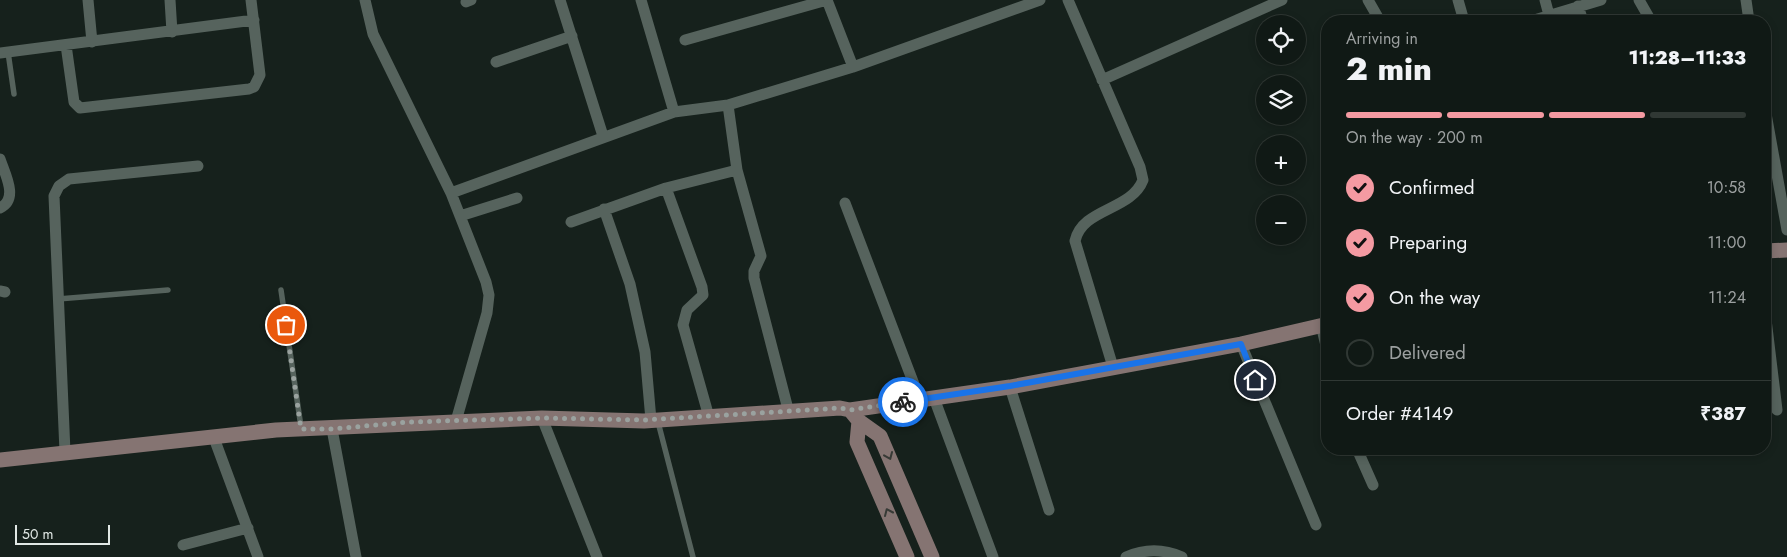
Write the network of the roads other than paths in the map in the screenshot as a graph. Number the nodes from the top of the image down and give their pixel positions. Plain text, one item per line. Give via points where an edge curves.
1 (88, 0) edge
2 (170, 0) edge
3 (251, 0) edge
4 (365, 0) edge
5 (560, 0) edge
6 (641, 0) edge
7 (827, 0) edge
8 (1040, 0) edge
9 (1282, 0) edge
10 (1368, 0) edge
11 (1458, 0) edge
12 (1546, 0) edge
13 (1601, 0) edge
14 (1639, 0) edge
15 (1746, 0) edge
16 (1073, 1) edge
17 (1578, 6) junction
18 (1377, 15) edge
19 (1462, 15) edge
20 (1549, 15) joint
21 (1581, 15) edge
22 (1647, 15) edge
23 (1748, 15) edge
24 (254, 20) junction
25 (172, 32) junction
26 (572, 36) junction
27 (685, 40) dead end
28 (92, 42) junction
29 (66, 45) junction
30 (4, 53) edge
31 (496, 62) dead end
32 (853, 67) junction
33 (1102, 80) junction
34 (14, 94) dead end
35 (728, 105) junction
36 (674, 112) junction
37 (603, 136) junction
38 (1771, 141) edge
39 (0, 159) edge
40 (198, 166) dead end
41 (737, 170) junction
42 (666, 188) junction
43 (451, 193) junction
44 (517, 198) dead end
45 (845, 203) dead end
46 (0, 208) edge
47 (604, 209) junction
48 (460, 216) junction
49 (571, 222) dead end
50 (1787, 230) edge
51 (1787, 250) edge
52 (1771, 251) edge
53 (168, 290) dead end
54 (280, 290) dead end
55 (58, 299) junction
56 (1321, 326) edge
57 (1241, 344) junction
58 (1771, 360) edge
59 (1113, 367) junction
60 (1010, 386) junction
61 (927, 399) junction
62 (1777, 410) dead end
63 (789, 413) junction
64 (854, 415) junction
65 (709, 417) junction
66 (542, 418) junction
67 (655, 420) junction
68 (456, 421) junction
69 (301, 429) junction
70 (332, 429) junction
71 (214, 438) junction
72 (65, 452) junction
73 (1360, 455) edge
74 (0, 460) edge
75 (1373, 485) dead end
76 (1049, 510) dead end
77 (1316, 525) dead end
78 (248, 528) junction
79 (183, 545) dead end
80 (258, 557) edge
81 (356, 557) edge
82 (597, 557) edge
83 (693, 557) edge
84 (907, 557) edge
85 (932, 557) edge
86 (993, 557) edge
87 (1126, 557) edge
88 (1181, 557) edge

1 - 28 street
2 - 25 street
3 - 24 street
4 - 43 street via 373,34
5 - 26 street
6 - 36 street
7 - 27 street
7 - 32 street
8 - 32 street
9 - 33 street
10 - 18 street
11 - 19 street
12 - 20 street
13 - 17 street
14 - 22 street
15 - 23 street
16 - 33 street
17 - 20 street
17 - 21 street
24 - 25 street
24 - 29 street via 260,75 254,87 249,89 80,108 74,102
25 - 28 street
26 - 31 street
26 - 37 street
28 - 29 street
29 - 30 street
30 - 34 lane
32 - 35 street
33 - 59 street via 1143,180 1134,194 1083,223 1075,242
35 - 36 street
35 - 41 street
36 - 37 street
37 - 43 street
38 - 50 street
39 - 46 street via 10,191 10,199
40 - 55 street via 69,180 58,186 54,206
41 - 42 street
41 - 63 street via 761,256 754,278
42 - 47 street
42 - 65 street via 702,287 703,295 687,310 683,325
43 - 48 street
44 - 48 street
45 - 61 street
47 - 49 street
47 - 67 street via 630,284
48 - 68 street via 489,295 487,313
51 - 52 street
53 - 55 lane
54 - 69 lane
55 - 72 street
56 - 57 street
57 - 59 street
57 - 77 street
58 - 62 street
59 - 60 street
60 - 61 street
60 - 76 street
61 - 64 street
61 - 86 street
63 - 64 street via 840,408
63 - 65 street
84 -> 64 street via 857,442
64 -> 85 street via 880,436
65 - 67 street
66 - 67 street
66 - 68 street
66 - 82 street
67 - 83 lane
68 - 70 street
69 - 70 street
69 - 71 street
70 - 81 street
71 - 72 street
71 - 78 street
72 - 74 street
73 - 75 street
78 - 79 street
78 - 80 street
87 - 88 street via 1168,551

